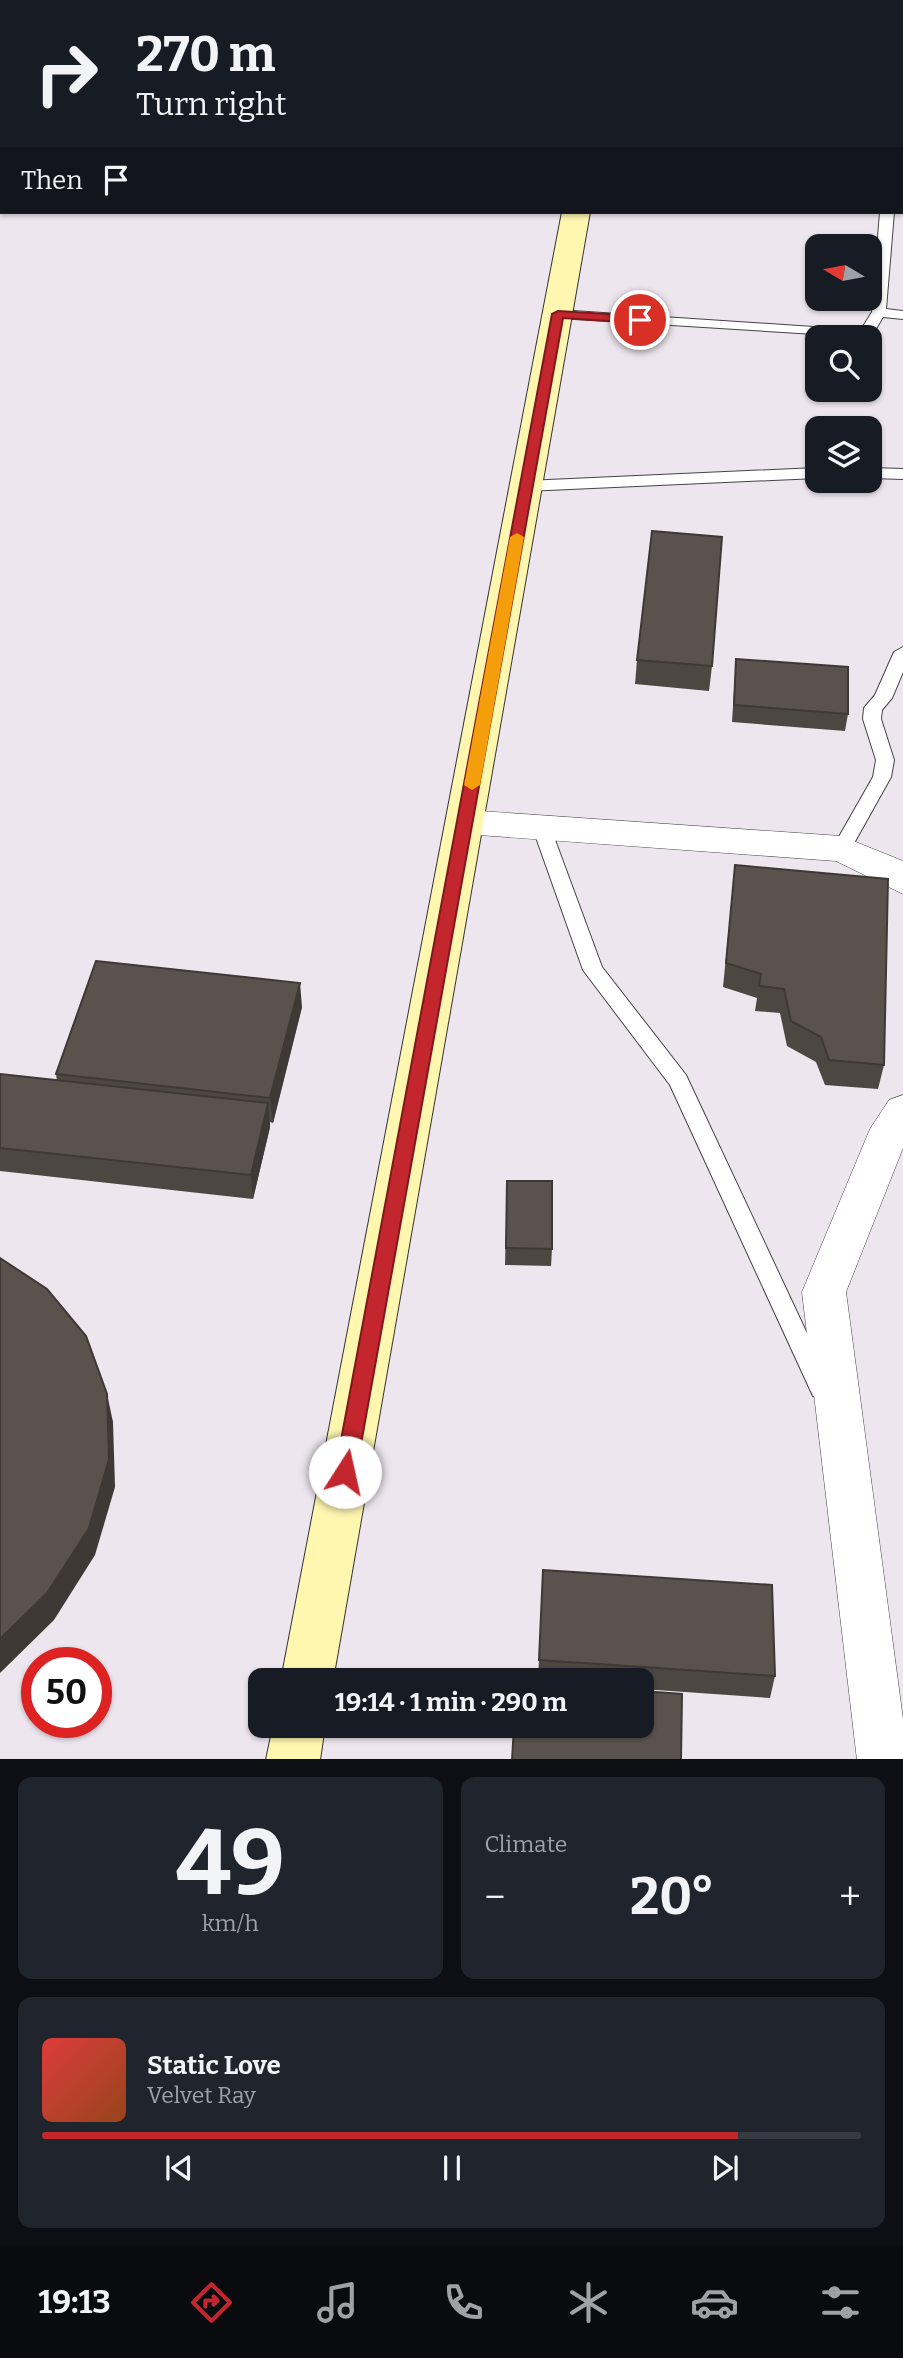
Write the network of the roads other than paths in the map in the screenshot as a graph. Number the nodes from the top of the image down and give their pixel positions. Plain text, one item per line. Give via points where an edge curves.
1 (576, 214) edge
2 (887, 214) edge
3 (882, 268) edge
4 (878, 312) joint
5 (558, 314) junction
6 (903, 315) edge
7 (805, 473) edge
8 (882, 473) edge
9 (903, 474) edge
10 (526, 486) junction
11 (903, 652) edge
12 (465, 822) junction
13 (542, 829) junction
14 (841, 849) junction
15 (903, 881) edge
16 (903, 1111) edge
17 (843, 1437) junction
18 (309, 1668) edge
19 (296, 1738) edge
20 (292, 1759) edge
21 (883, 1759) edge

1 - 5 main road
2 - 3 lane
4 - 5 lane via 868,331 859,334
4 - 6 lane
5 - 10 main road
7 - 10 lane
8 - 9 lane
10 - 12 main road
11 - 14 lane via 883,698 873,708 872,719 886,760 882,778
12 - 13 street
12 - 18 main road
13 - 14 street
13 - 17 lane via 593,970 679,1081
14 - 15 street
16 - 17 street via 890,1129 824,1292
17 - 21 street
19 - 20 main road

